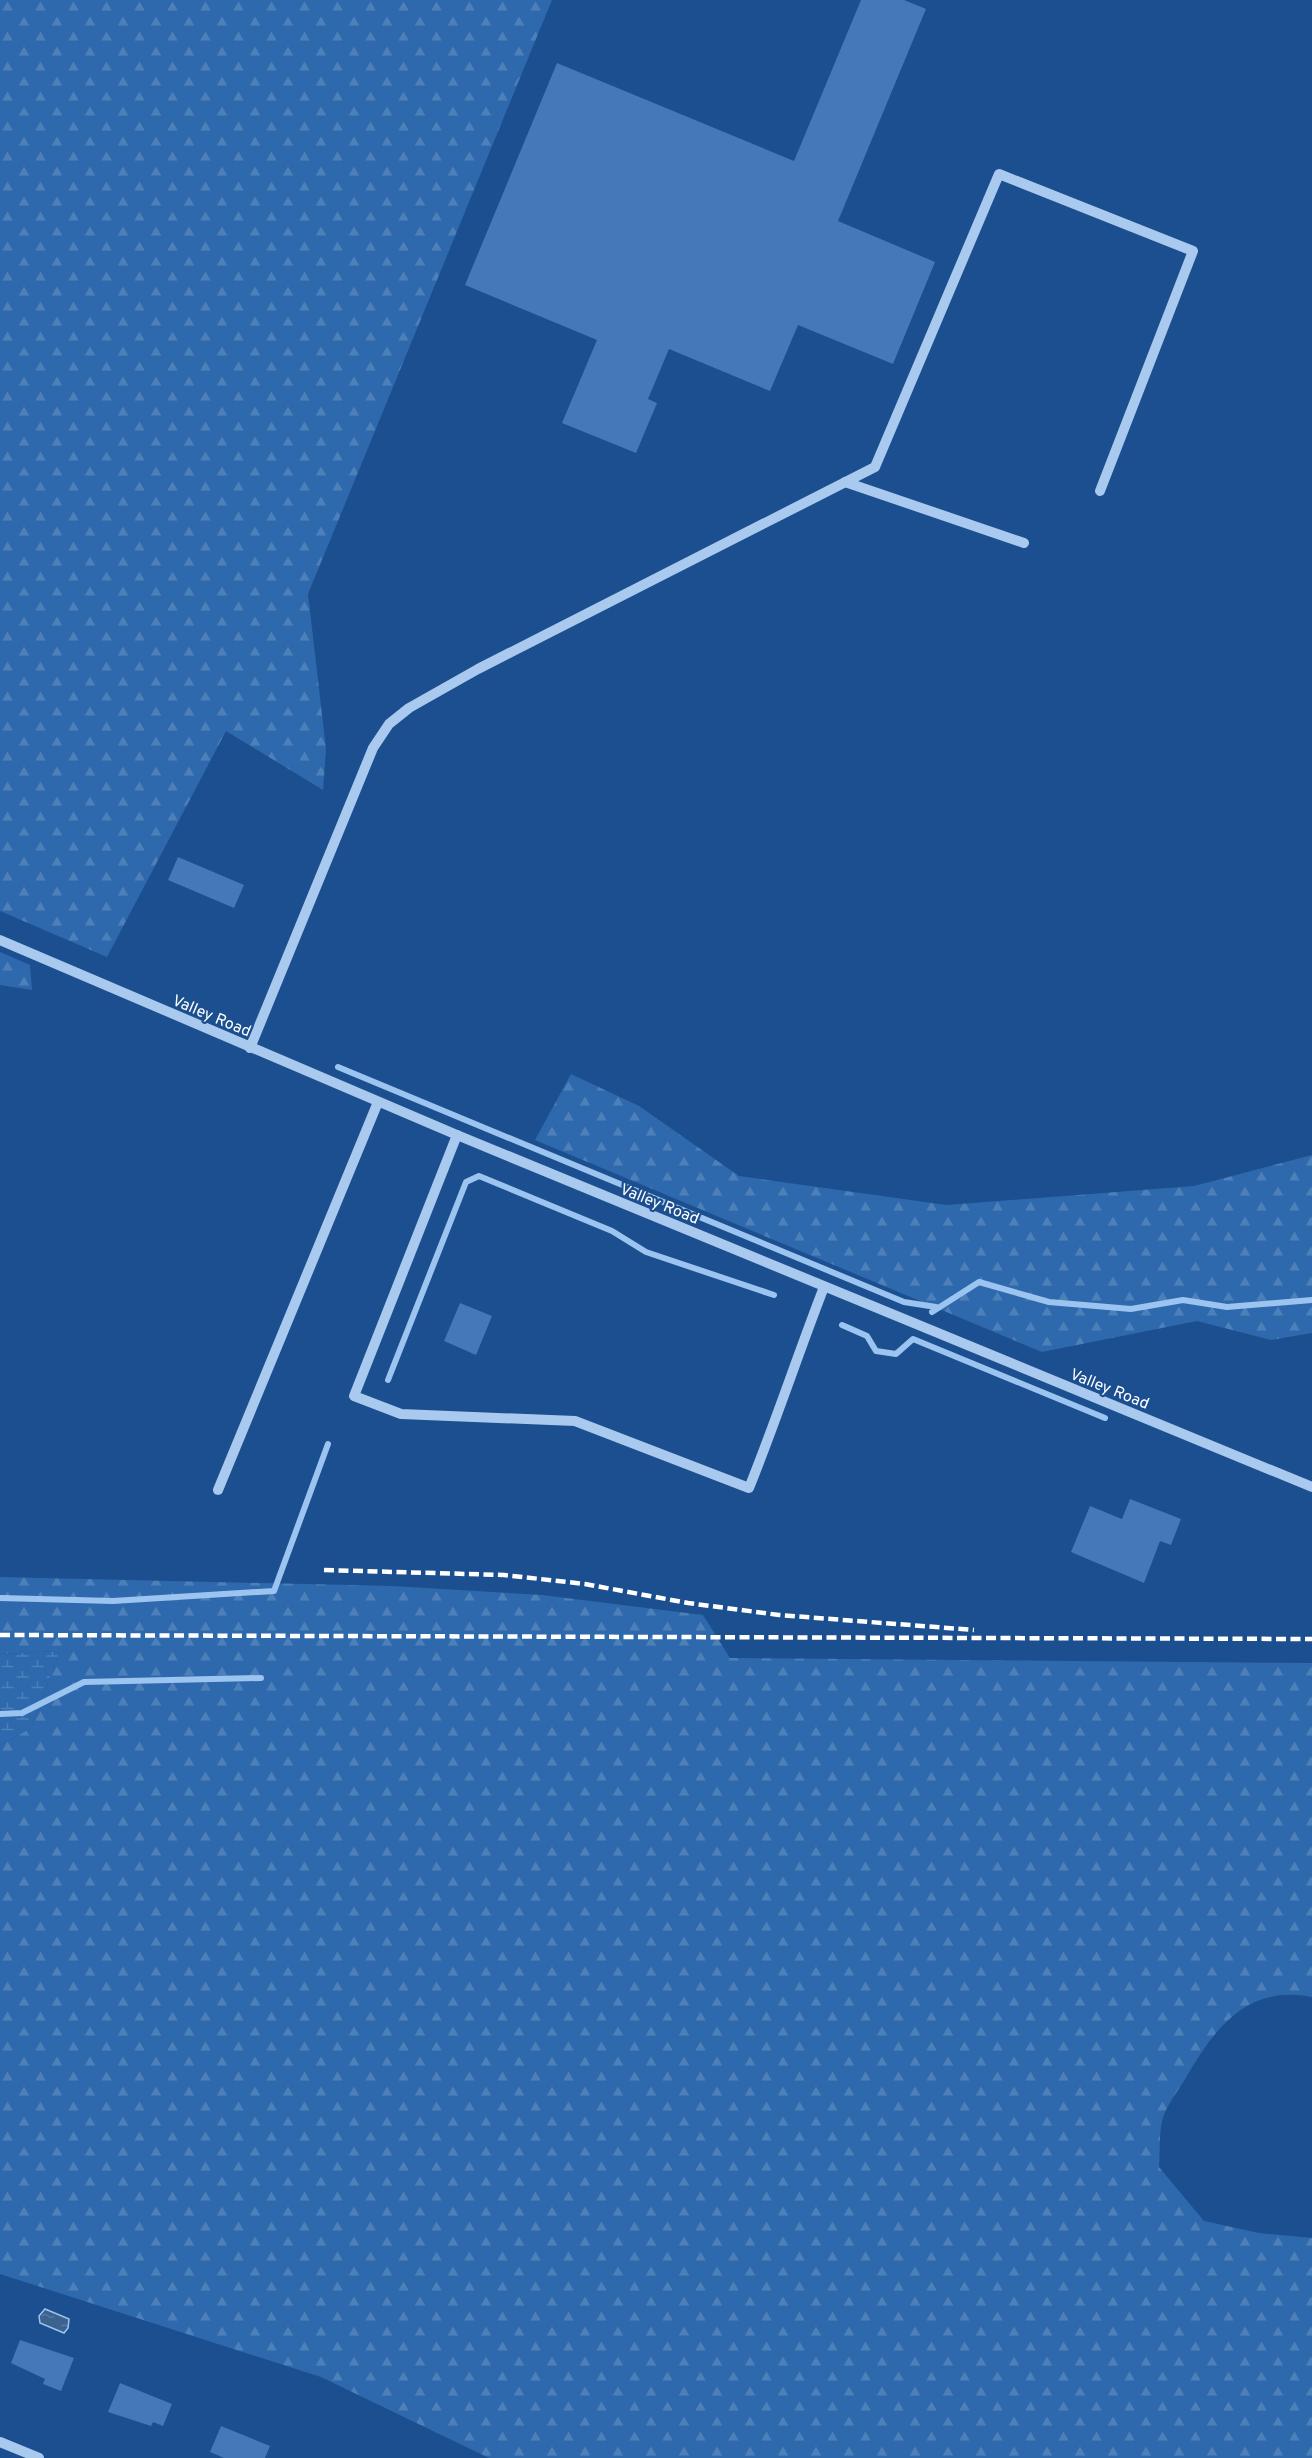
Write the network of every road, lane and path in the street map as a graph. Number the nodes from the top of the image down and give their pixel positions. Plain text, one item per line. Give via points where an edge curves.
1 (845, 482) junction
2 (1100, 491) dead end
3 (1024, 543) dead end
4 (0, 940) edge
5 (250, 1048) junction
6 (378, 1102) junction
7 (458, 1136) junction
8 (824, 1287) junction
9 (1312, 1487) edge
10 (218, 1490) dead end
11 (0, 2442) edge
12 (39, 2458) edge

1 - 2 street via 875,467 999,174 1193,251
1 - 3 street
1 - 5 street via 478,669 409,708 389,724 373,748
4 - 5 street, Valley Road
5 - 6 street, Valley Road
6 - 7 street, Valley Road
6 - 10 street
7 - 8 street, Valley Road
7 - 8 street via 354,1396 401,1414 575,1421 749,1488
8 - 9 street, Valley Road
11 - 12 street

